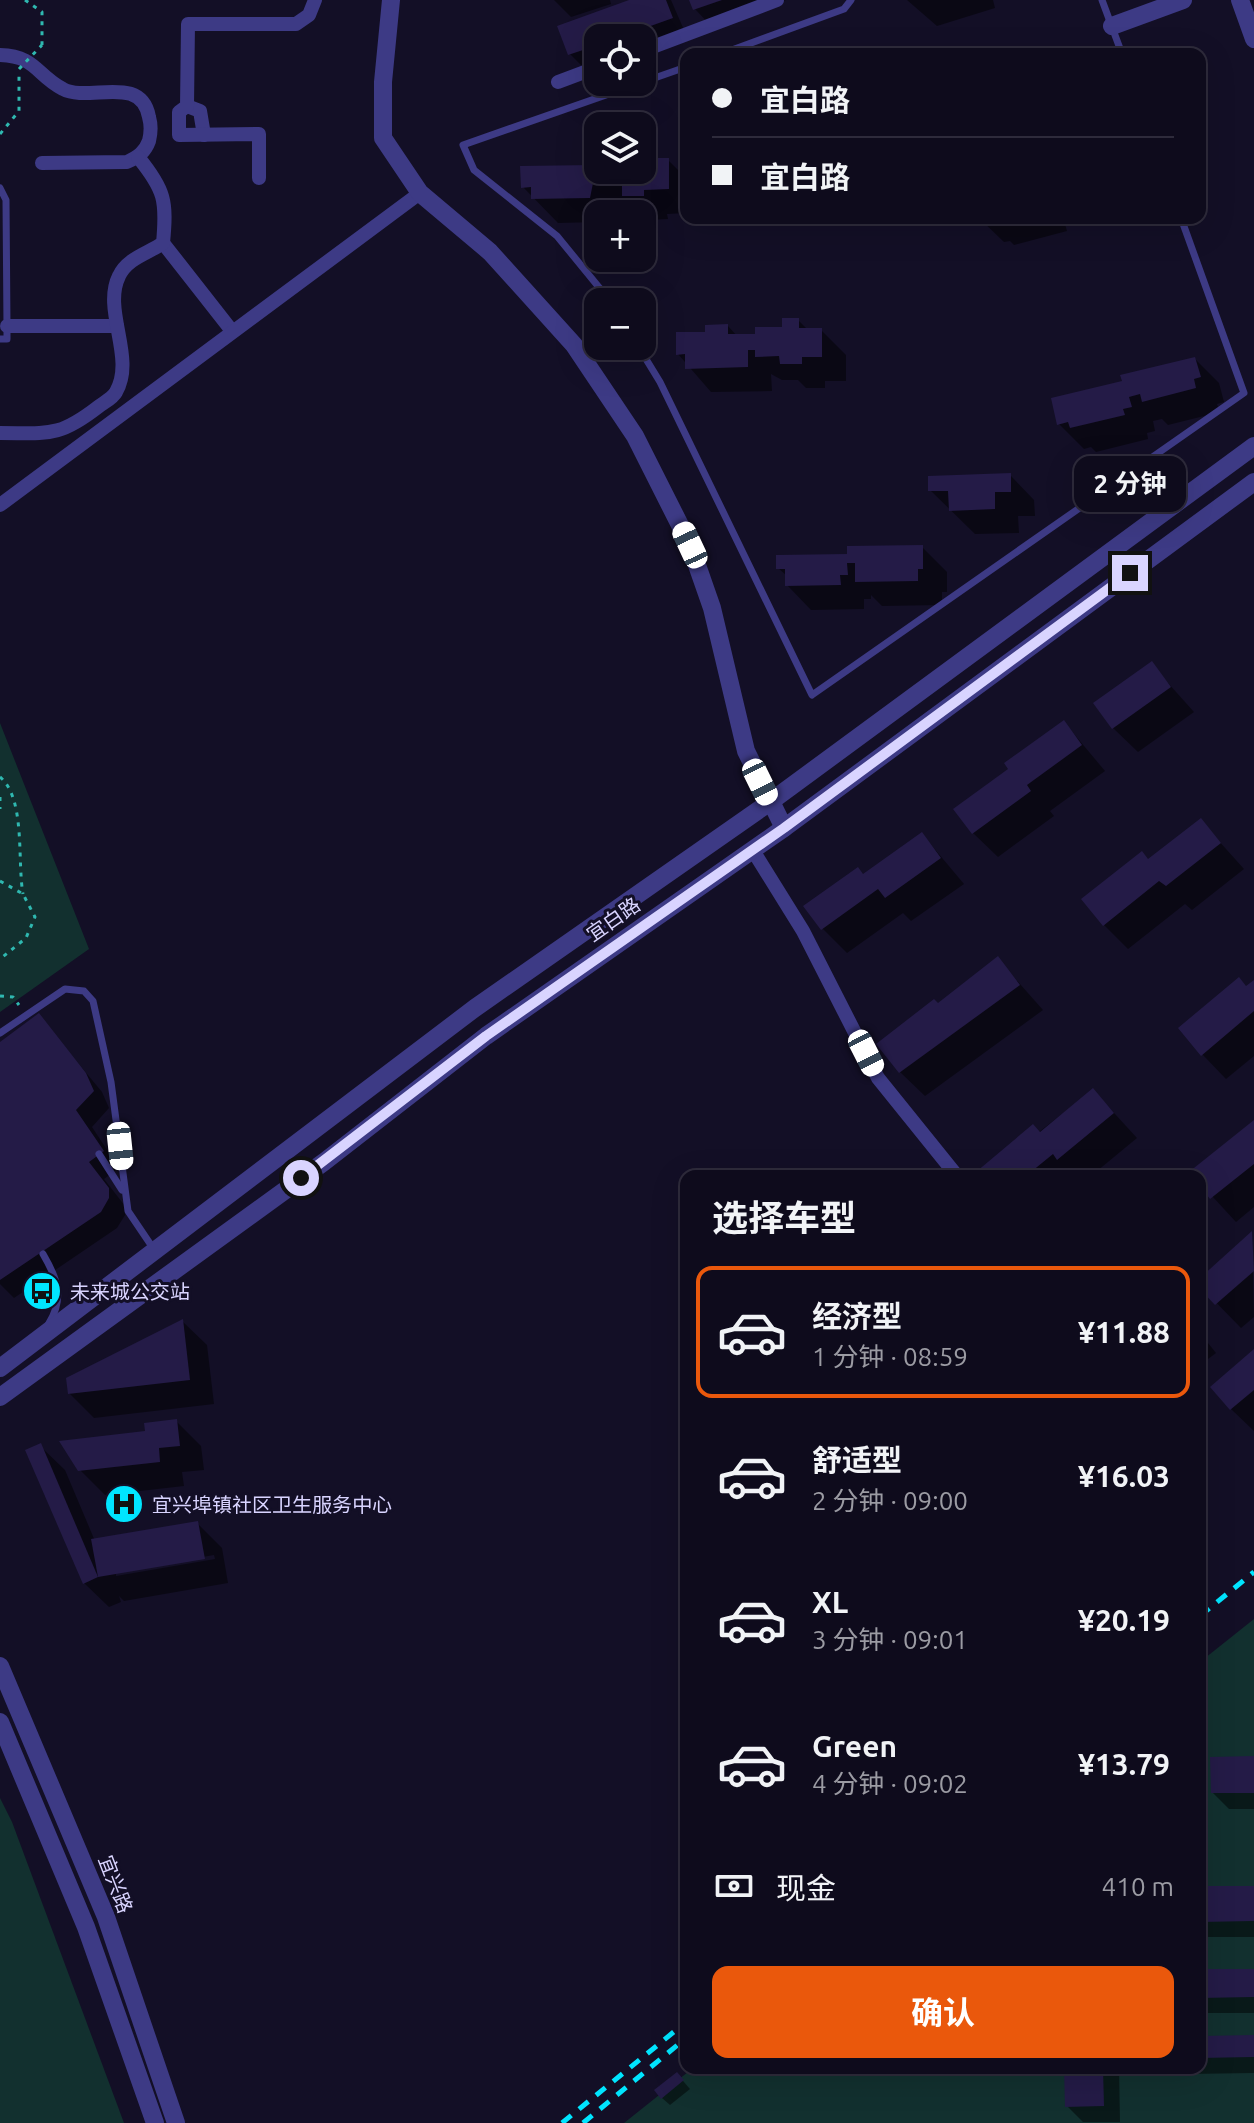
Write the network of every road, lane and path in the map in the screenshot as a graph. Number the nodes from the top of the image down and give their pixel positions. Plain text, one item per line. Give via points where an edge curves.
1 (25, 0) edge
2 (315, 0) edge
3 (391, 0) edge
4 (777, 0) edge
5 (851, 0) edge
6 (1102, 0) edge
7 (1183, 0) edge
8 (1240, 0) edge
9 (1112, 26) junction
10 (1254, 39) edge
11 (656, 46) edge
12 (737, 48) edge
13 (1120, 48) edge
14 (0, 55) edge
15 (680, 69) edge
16 (584, 72) edge
17 (558, 82) dead end
18 (187, 106) junction
19 (179, 126) junction
20 (150, 127) junction
21 (0, 134) edge
22 (204, 135) junction
23 (138, 157) junction
24 (42, 163) dead end
25 (259, 178) dead end
26 (0, 188) edge
27 (420, 193) junction
28 (1183, 224) edge
29 (163, 243) junction
30 (3, 253) edge
31 (600, 288) edge
32 (117, 326) junction
33 (232, 331) junction
34 (4, 332) edge
35 (647, 360) edge
36 (0, 433) edge
37 (1254, 446) edge
38 (1254, 482) edge
39 (0, 505) edge
40 (0, 777) edge
41 (0, 797) edge
42 (770, 802) junction
43 (0, 809) edge
44 (784, 828) junction
45 (752, 849) junction
46 (0, 881) edge
47 (23, 894) junction
48 (0, 959) edge
49 (0, 996) edge
50 (26, 1014) junction
51 (0, 1033) edge
52 (99, 1154) dead end
53 (952, 1170) edge
54 (125, 1196) junction
55 (156, 1252) junction
56 (43, 1254) dead end
57 (40, 1338) junction
58 (0, 1368) edge
59 (0, 1397) edge
60 (0, 1666) edge
61 (0, 1722) edge
62 (155, 2123) edge
63 (176, 2123) edge

1 - 21 path, bridge via 42,12 42,45 19,69 19,111
2 - 18 street via 309,15 296,24 188,24
3 - 27 street via 383,138
4 - 11 street
5 - 12 lane via 844,9
6 - 9 lane
7 - 9 street
8 - 10 street
9 - 13 lane
14 - 20 street via 24,58 65,91 133,95 148,109
15 - 31 lane via 463,145 474,170 557,236
16 - 17 street
18 - 19 street via 179,112
18 - 22 street via 200,111
19 - 20 street
19 - 22 street via 179,135
20 - 23 street
22 - 25 street via 259,134
23 - 24 street via 127,162
23 - 29 street via 166,199
26 - 30 lane via 6,200
27 - 33 street
27 - 42 street via 490,252 574,345 635,436 690,545 712,608 746,751
28 - 35 lane via 1244,393 812,695
29 - 32 street via 131,261 119,276
29 - 33 street
30 - 34 lane
32 - 34 street
32 - 36 street via 122,375 116,393 56,433
33 - 39 street
37 - 42 street
38 - 44 street, 宜白路
40 - 47 path via 18,810
41 - 43 path
42 - 44 street
42 - 55 street via 475,1008
44 - 45 street, 宜白路
45 - 53 street via 803,931 878,1078
45 - 59 street, 宜白路 via 486,1036 324,1162
46 - 47 path
47 - 48 path via 33,907 33,928
49 - 50 path via 13,997
50 - 51 lane
50 - 54 lane via 65,989 84,991 93,1001 111,1082
52 - 54 lane
54 - 55 lane via 128,1211
55 - 57 street
56 - 57 lane via 59,1293 55,1313
57 - 58 street
60 - 63 street, 宜兴路 via 106,1917
61 - 62 street via 86,1927

